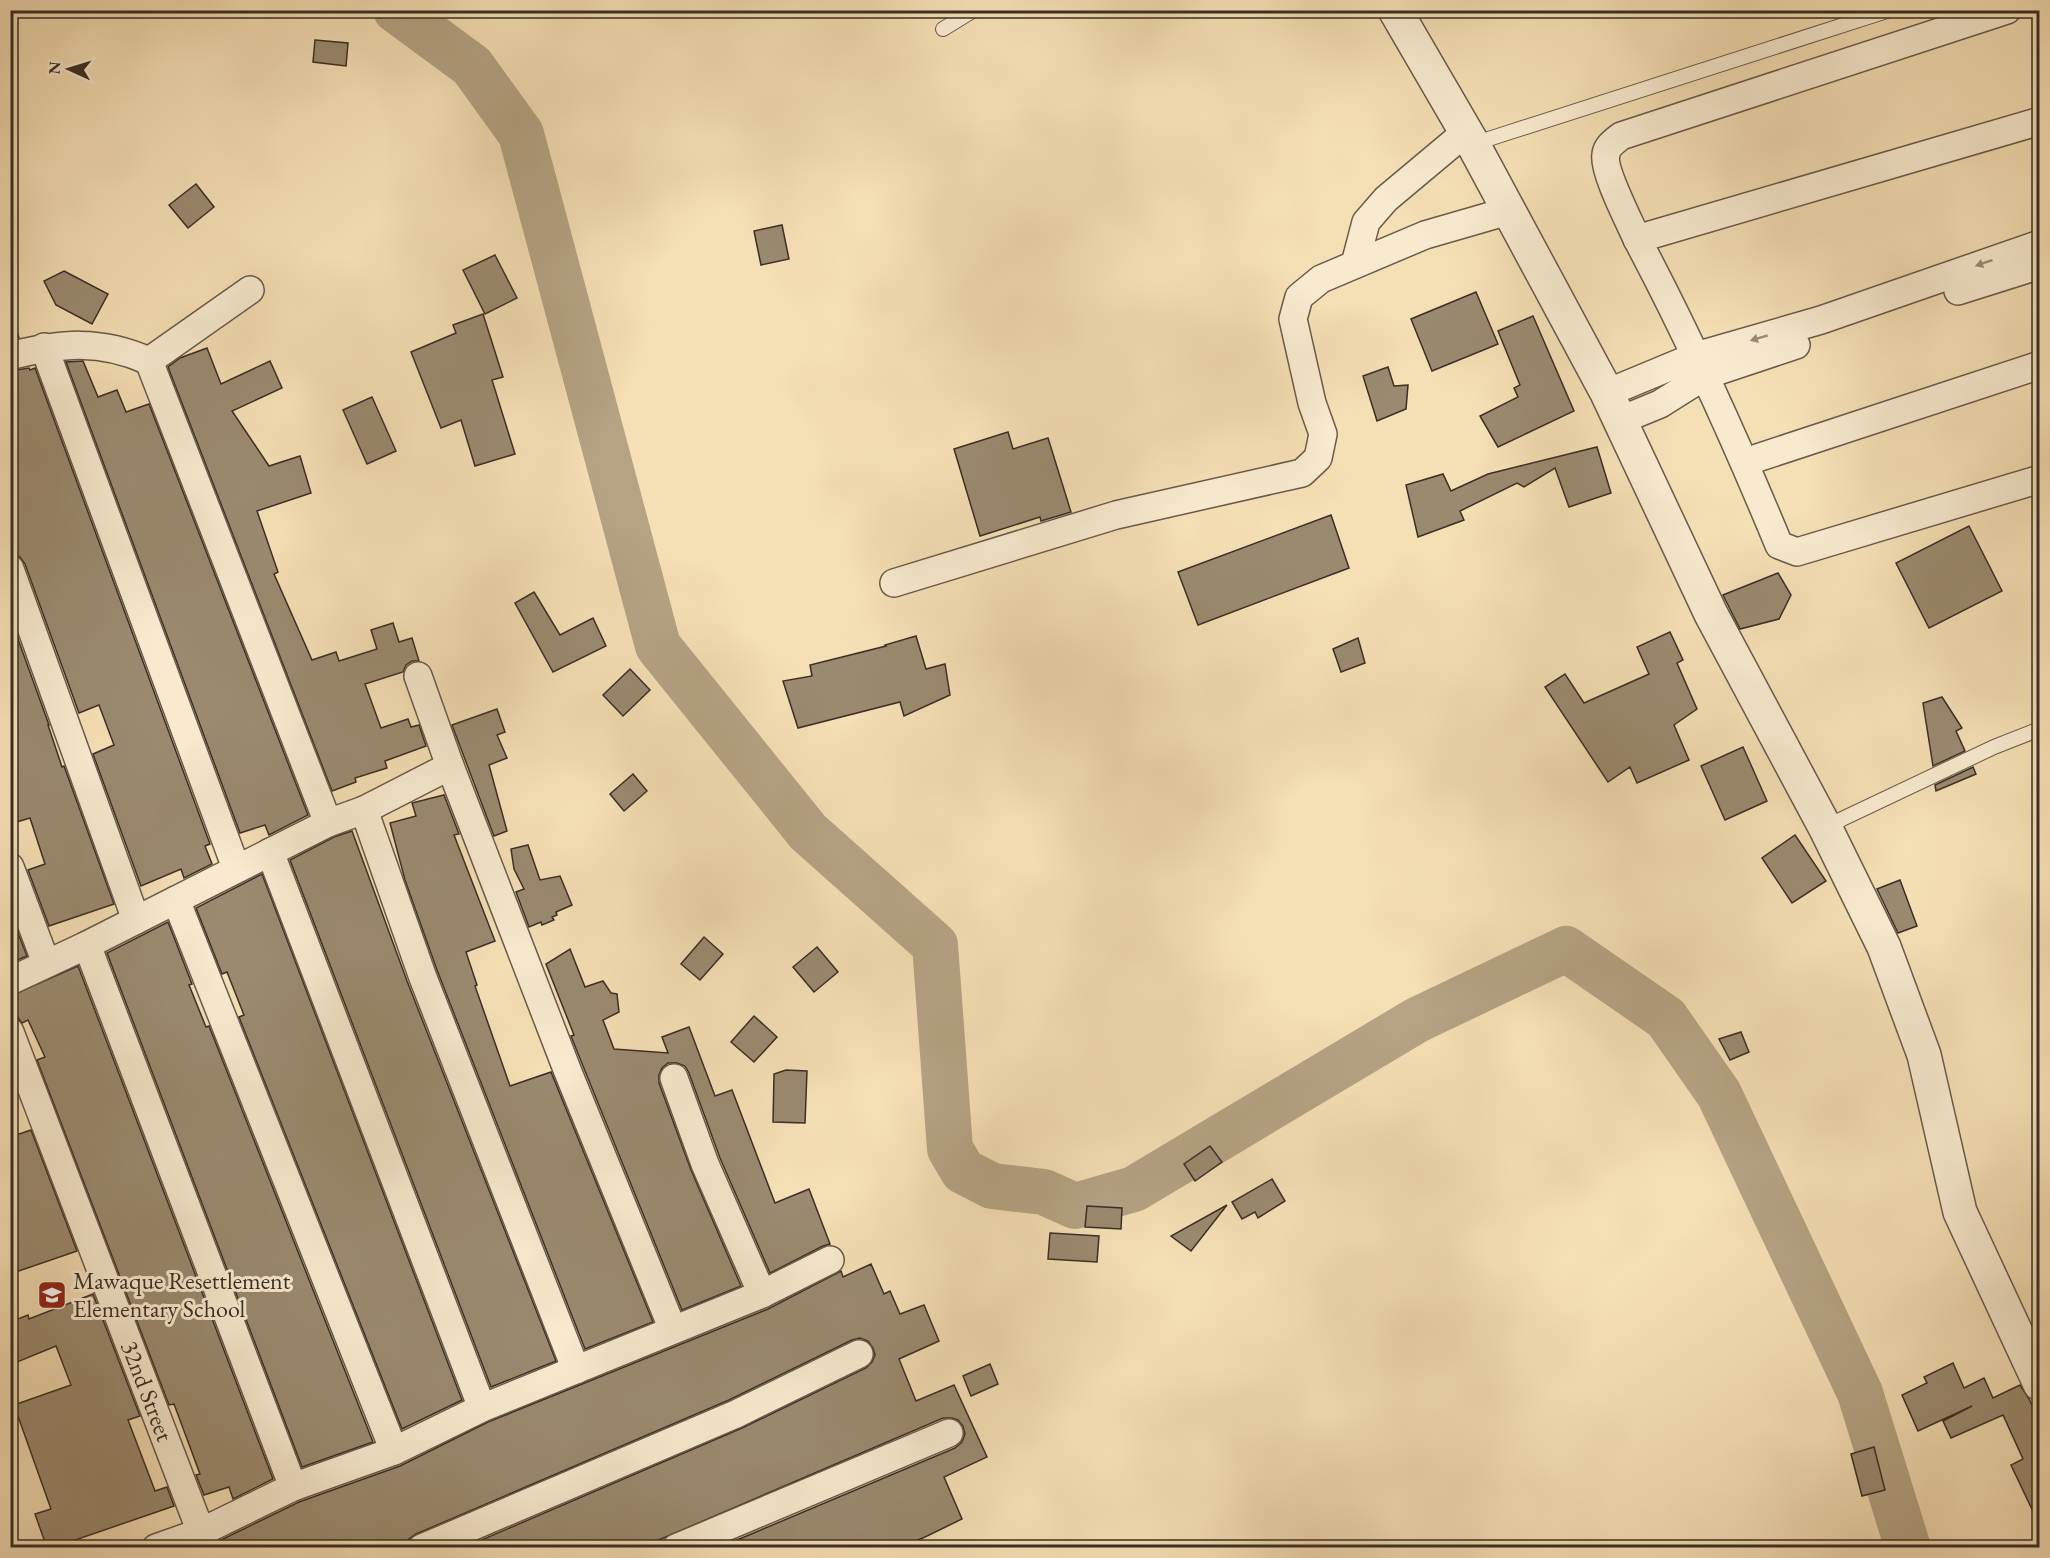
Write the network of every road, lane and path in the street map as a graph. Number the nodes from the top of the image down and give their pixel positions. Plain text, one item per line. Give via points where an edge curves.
1 (974, 10) edge
2 (1395, 10) edge
3 (1890, 10) edge
4 (2007, 10) edge
5 (943, 29) dead end
6 (2040, 121) edge
7 (1469, 138) junction
8 (1508, 211) junction
9 (1637, 239) junction
10 (2040, 244) edge
11 (1355, 264) junction
12 (2040, 265) edge
13 (250, 290) dead end
14 (44, 347) junction
15 (10, 356) edge
16 (149, 361) junction
17 (2040, 365) edge
18 (1701, 366) junction
19 (1614, 406) junction
20 (1745, 462) junction
21 (2040, 479) edge
22 (10, 569) edge
23 (894, 583) dead end
24 (418, 676) dead end
25 (2040, 729) edge
26 (450, 766) junction
27 (364, 810) junction
28 (328, 824) junction
29 (1826, 829) junction
30 (270, 852) junction
31 (10, 867) edge
32 (236, 868) junction
33 (176, 900) junction
34 (136, 920) junction
35 (87, 945) junction
36 (46, 963) junction
37 (10, 981) edge
38 (10, 1032) edge
39 (674, 1078) dead end
40 (830, 1260) dead end
41 (762, 1294) junction
42 (674, 1330) junction
43 (860, 1354) dead end
44 (576, 1370) junction
45 (2040, 1384) edge
46 (482, 1408) junction
47 (949, 1434) dead end
48 (394, 1451) junction
49 (293, 1487) junction
50 (204, 1540) edge
51 (156, 1548) edge
52 (422, 1548) edge
53 (676, 1548) edge

1 - 5 lane
2 - 7 street
3 - 7 lane
4 - 9 street via 1621,136 1605,153 1605,167
6 - 9 street
7 - 8 street
7 - 11 street via 1386,198 1366,222
8 - 11 street via 1425,235
8 - 19 street
9 - 18 street
10 -> 18 street
11 - 23 street via 1321,279 1299,297 1293,319 1323,434 1318,458 1302,473 1116,515
12 - 18 street
13 - 16 street
14 - 15 street
14 - 16 street via 102,346
14 - 32 street
16 - 28 street
17 - 20 street
18 - 19 street
18 - 20 street
19 - 29 street via 1711,614
20 - 21 street via 1779,545 1797,552
22 - 34 street
24 - 26 street
25 - 29 lane via 1994,747
26 - 27 street
26 - 42 street
27 - 28 street
27 - 44 street via 422,975
28 - 30 street
29 - 45 street via 1884,946 1924,1054 1960,1212
30 - 32 street
30 - 46 street
31 - 36 street
32 - 33 street
33 - 34 street
33 - 48 street
34 - 35 street
35 - 36 street
35 - 49 street
36 - 37 street
38 - 50 street, 32nd Street
39 - 41 street via 705,1164
40 - 41 street
41 - 42 street
42 - 44 street
43 - 52 street via 736,1414
44 - 46 street
46 - 48 street
47 - 53 street
48 - 49 street
49 - 50 street
50 - 51 street

